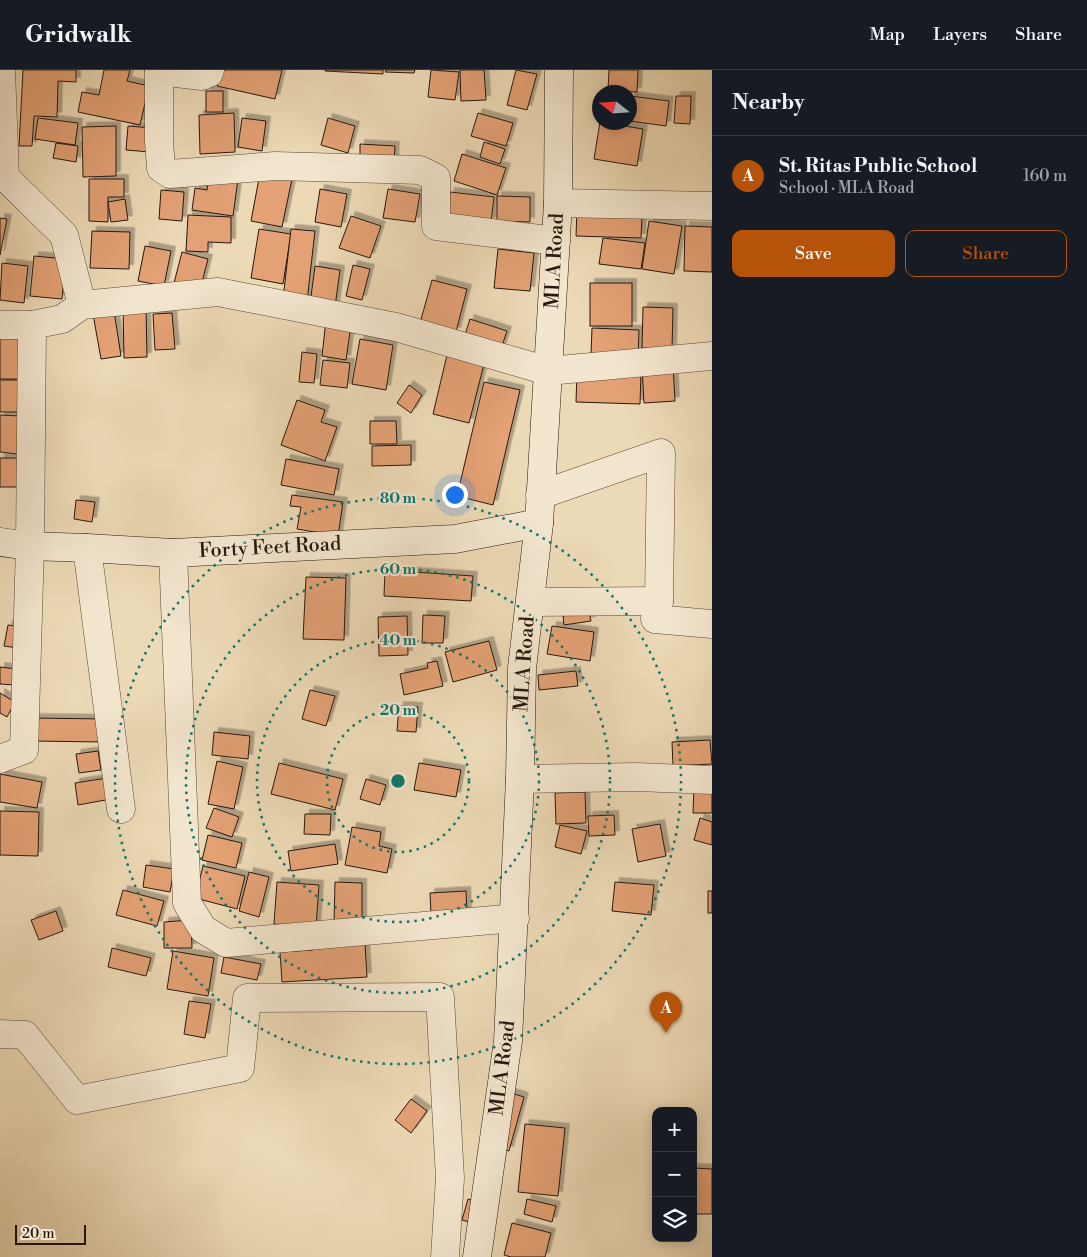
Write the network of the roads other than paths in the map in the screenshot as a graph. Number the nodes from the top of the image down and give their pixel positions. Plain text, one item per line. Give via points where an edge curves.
1 (1, 70) edge
2 (159, 70) edge
3 (210, 70) edge
4 (560, 70) edge
5 (2, 178) edge
6 (558, 203) junction
7 (712, 206) edge
8 (556, 241) junction
9 (82, 305) junction
10 (0, 325) edge
11 (32, 325) junction
12 (712, 356) edge
13 (548, 371) junction
14 (540, 495) junction
15 (539, 523) junction
16 (0, 542) edge
17 (30, 546) junction
18 (87, 548) junction
19 (173, 554) junction
20 (659, 601) junction
21 (530, 602) junction
22 (712, 624) edge
23 (0, 759) edge
24 (520, 779) junction
25 (712, 780) edge
26 (121, 809) dead end
27 (515, 918) junction
28 (0, 1034) edge
29 (444, 1257) edge
30 (477, 1257) edge

1 - 5 street
2 - 3 street via 202,76
2 - 8 street via 159,140 162,168 170,174 275,166 420,170 436,178 436,226
4 - 6 street, MLA Road
5 - 9 street via 64,235
6 - 7 street
6 - 8 street, MLA Road
8 - 13 street, MLA Road
9 - 11 street via 62,319
9 - 13 street via 218,292 396,327
10 - 11 street
11 - 17 street
12 - 13 street
13 - 14 street, MLA Road
14 - 15 street, MLA Road
14 - 20 street via 661,453
15 - 19 street, Forty Feet Road via 455,539
15 - 21 street, MLA Road
16 - 17 street, Forty Feet Road
17 - 18 street, Forty Feet Road
17 - 23 street via 24,750
18 - 19 street, Forty Feet Road
18 - 26 street
19 - 27 street via 187,903 203,929 226,942
20 - 21 street
20 - 22 street via 655,620
21 - 24 street, MLA Road via 522,668
24 - 25 street via 638,776
24 - 27 street, MLA Road
27 - 30 street, MLA Road via 508,1041
28 - 29 street via 25,1035 76,1100 240,1068 247,998 440,997 450,1178

